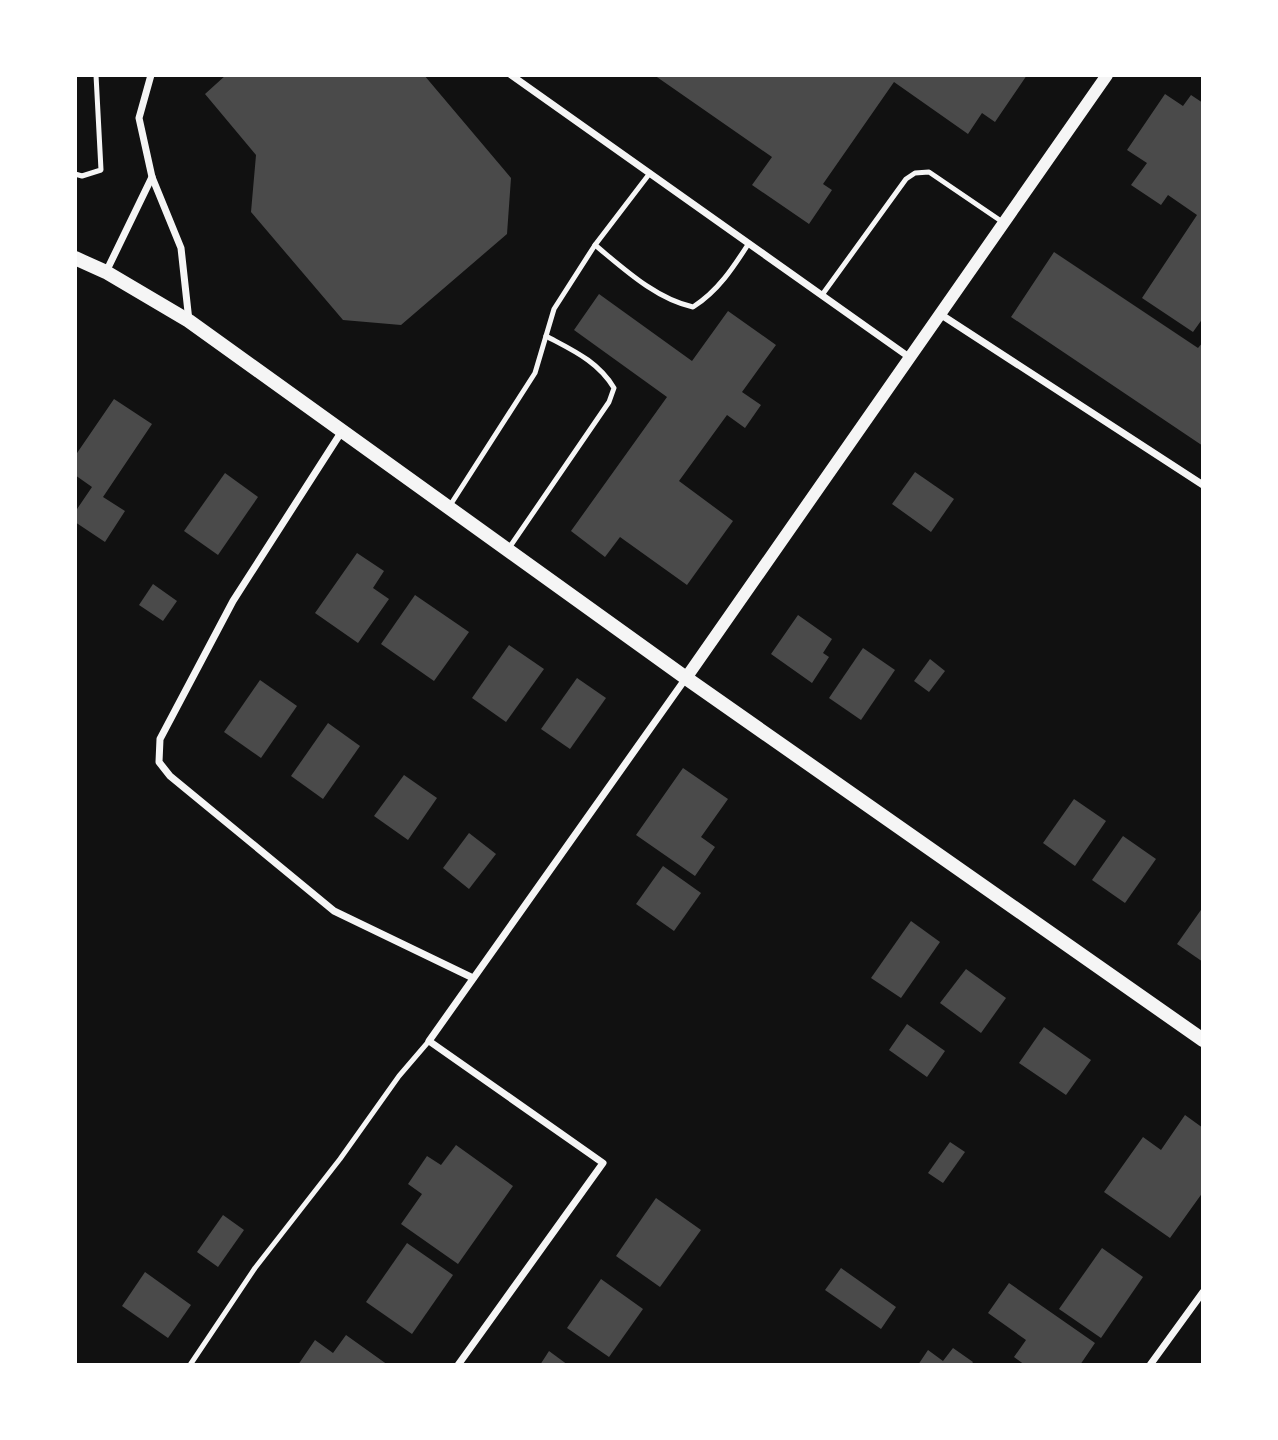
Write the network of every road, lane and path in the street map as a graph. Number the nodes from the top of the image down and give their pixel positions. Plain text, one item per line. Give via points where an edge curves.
1 (96, 75) edge
2 (150, 75) edge
3 (511, 75) edge
4 (1107, 75) edge
5 (650, 173) junction
6 (75, 174) edge
7 (152, 177) junction
8 (1004, 223) junction
9 (749, 243) junction
10 (595, 246) junction
11 (75, 258) edge
12 (106, 272) junction
13 (822, 295) junction
14 (940, 314) junction
15 (189, 321) junction
16 (546, 336) junction
17 (909, 357) junction
18 (342, 431) junction
19 (1203, 485) edge
20 (448, 508) junction
21 (508, 551) junction
22 (686, 678) junction
23 (473, 978) junction
24 (1203, 1040) edge
25 (429, 1041) junction
26 (1203, 1292) edge
27 (190, 1365) edge
28 (458, 1365) edge
29 (1150, 1365) edge

1 - 6 lane via 101,170
2 - 7 street via 139,118
3 - 5 street
4 - 8 street
5 - 9 street
5 - 10 lane
7 - 12 street
7 - 15 street via 181,248
8 - 13 lane via 929,172 915,173 906,179
8 - 14 street
9 - 10 lane via 725,279 693,307 657,292
9 - 13 street
10 - 16 lane via 554,309
11 - 12 main road
12 - 15 main road
13 - 17 street
14 - 17 street
14 - 19 street
15 - 18 main road
16 - 20 lane via 535,373
16 - 21 lane via 593,362 614,388
17 - 22 street
18 - 20 main road
18 - 23 street via 233,601 160,739 159,762 170,776 334,911
20 - 21 main road
21 - 22 main road
22 - 23 street
22 - 24 main road
23 - 25 street
25 - 27 lane via 255,1268
25 - 28 street via 603,1163
26 - 29 street

